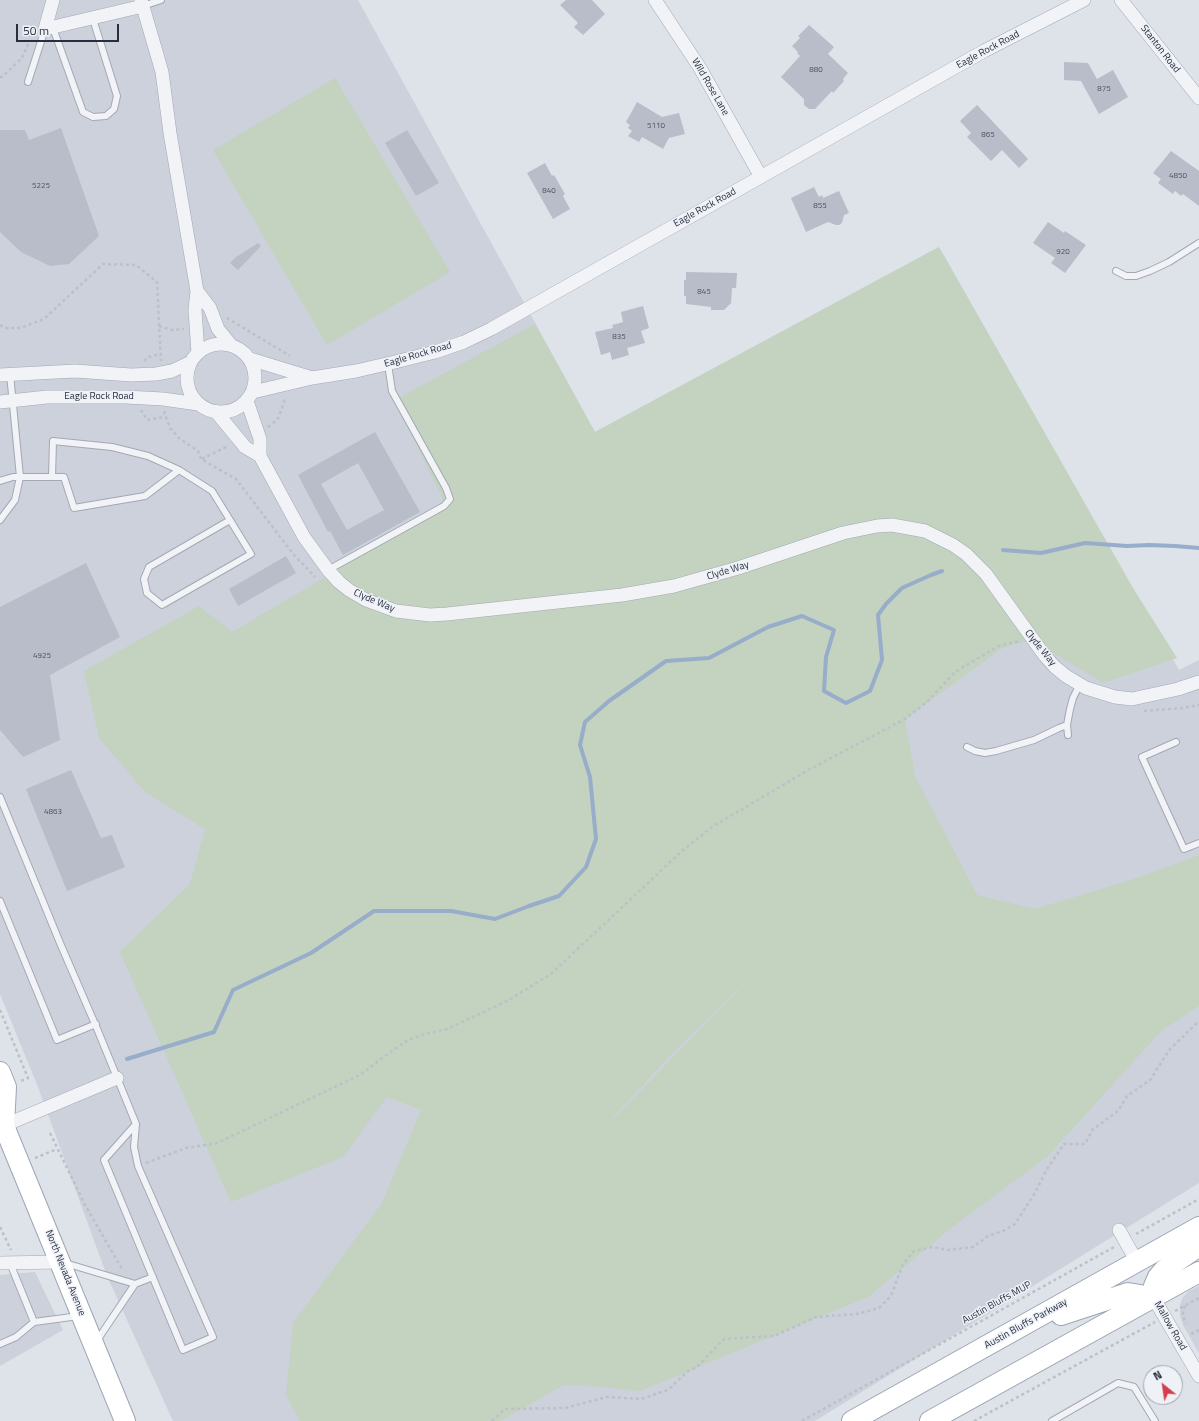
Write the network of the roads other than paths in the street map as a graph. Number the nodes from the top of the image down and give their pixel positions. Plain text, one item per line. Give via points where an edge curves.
1 (53, 0) edge
2 (161, 0) edge
3 (654, 0) edge
4 (1084, 0) edge
5 (1121, 0) edge
6 (142, 3) edge
7 (93, 19) junction
8 (49, 29) junction
9 (28, 82) dead end
10 (1199, 98) edge
11 (761, 177) junction
12 (1199, 243) edge
13 (1116, 271) dead end
14 (197, 290) junction
15 (231, 345) junction
16 (194, 357) junction
17 (250, 359) junction
18 (388, 364) junction
19 (5, 374) edge
20 (312, 378) junction
21 (250, 397) junction
22 (6, 401) edge
23 (198, 404) junction
24 (217, 413) junction
25 (260, 456) junction
26 (179, 470) junction
27 (20, 477) junction
28 (52, 477) junction
29 (0, 481) edge
30 (0, 520) edge
31 (230, 520) junction
32 (328, 570) junction
33 (1199, 682) edge
34 (1080, 684) junction
35 (1067, 725) junction
36 (1068, 735) dead end
37 (1176, 742) dead end
38 (967, 747) dead end
39 (0, 797) edge
40 (1199, 843) edge
41 (0, 901) edge
42 (96, 1024) junction
43 (0, 1072) edge
44 (117, 1078) junction
45 (136, 1124) junction
46 (1, 1125) edge
47 (1199, 1227) edge
48 (1122, 1235) road end
49 (1199, 1246) edge
50 (60, 1262) junction
51 (1137, 1262) junction
52 (10, 1263) edge
53 (1199, 1272) edge
54 (152, 1277) junction
55 (135, 1284) junction
56 (1153, 1297) junction
57 (82, 1316) junction
58 (34, 1322) junction
59 (1006, 1335) junction
60 (0, 1344) edge
61 (94, 1346) junction
62 (1199, 1376) edge
63 (125, 1421) edge
64 (852, 1421) edge
65 (930, 1421) edge
66 (1052, 1421) edge
67 (1155, 1421) edge

1 - 8 street
2 - 6 lane
3 - 11 street, Wild Rose Lane via 700,68
4 - 11 street, Eagle Rock Road via 984,52
5 - 10 street, Stanton Road
6 - 7 street
6 - 14 street via 162,72
7 - 8 street
7 - 8 lane via 116,96 114,109 106,116 93,117 83,112
8 - 9 lane
11 - 18 street, Eagle Rock Road via 491,329 435,352
12 - 13 lane via 1170,262 1136,276 1126,276
14 - 15 street, Eagle Rock Road via 210,308 218,329
14 - 16 street
15 - 16 street via 208,346
15 - 17 street, Eagle Rock Road via 242,350
16 - 19 street via 172,371 162,373 132,375 75,371
16 - 23 street via 187,373 187,385
17 - 20 street, Eagle Rock Road
17 - 21 street via 255,370 256,382
18 - 20 street, Eagle Rock Road
18 - 32 lane via 392,391 450,499 444,506
19 - 22 lane
20 - 21 street, Eagle Rock Road
21 - 24 street, Eagle Rock Road via 238,408
21 - 25 street via 260,439
22 - 23 street, Eagle Rock Road via 47,397 126,397
22 - 27 lane
23 - 24 street, Eagle Rock Road
24 - 25 street via 245,447
25 - 32 street, Clyde Way via 304,537
26 - 28 lane via 145,496 74,508 64,477
26 - 28 lane via 148,456 112,447 53,441
26 - 31 lane via 212,491
27 - 28 lane
27 - 29 lane
27 - 30 lane via 15,500
31 - 31 lane via 251,554 162,605 147,593 144,579 149,567
32 - 34 street, Clyde Way via 349,590 384,608 410,614 447,614 674,586 843,533 892,525 925,531 966,554 986,574 1031,639 1055,667
33 - 34 street, Clyde Way via 1132,699 1101,694
34 - 35 lane via 1073,698
35 - 36 lane
35 - 38 lane via 1034,740 996,751 984,753
37 - 40 lane via 1142,758 1184,849
39 - 42 lane
41 - 42 lane via 57,1040
42 - 44 lane
43 - 46 main road, North Nevada Avenue via 6,1087
44 - 45 lane
44 - 46 street
45 - 54 lane via 104,1160
45 - 54 lane via 134,1147 138,1166 213,1337 183,1350
46 - 50 main road, North Nevada Avenue
47 - 51 main road, Austin Bluffs Parkway
48 - 51 street
49 - 56 main road via 1164,1270 1154,1286
50 - 52 street
50 - 55 lane
50 - 57 main road, North Nevada Avenue
51 - 59 main road, Austin Bluffs Parkway
52 - 58 lane
53 - 56 main road
54 - 55 lane
55 - 61 lane
56 - 59 main road via 1128,1293
56 - 62 street, Mallow Road
56 - 65 main road
57 - 58 lane
57 - 61 main road, North Nevada Avenue
58 - 60 lane via 16,1337
59 - 64 main road, Austin Bluffs Parkway
61 - 63 main road, North Nevada Avenue
66 - 67 lane via 1118,1383 1134,1388

